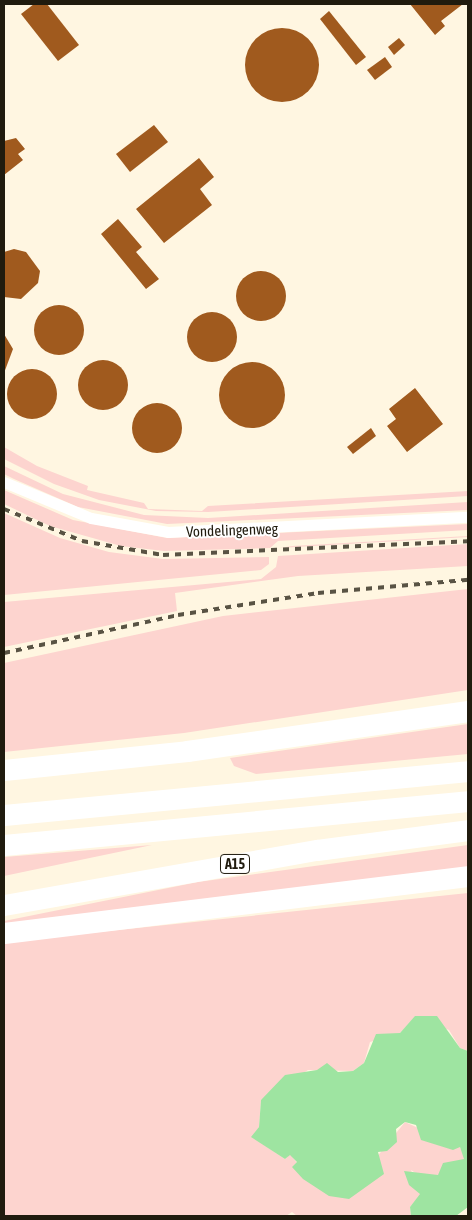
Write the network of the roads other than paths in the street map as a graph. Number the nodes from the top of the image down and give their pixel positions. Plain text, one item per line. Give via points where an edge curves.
1 (4, 482) edge
2 (468, 517) edge
3 (468, 704) edge
4 (468, 711) edge
5 (431, 716) junction
6 (4, 770) edge
7 (468, 771) edge
8 (468, 801) edge
9 (4, 815) edge
10 (468, 830) edge
11 (4, 845) edge
12 (468, 876) edge
13 (4, 905) edge
14 (4, 933) edge

1 - 2 street, Vondelingenweg via 83,516 168,532
3 - 5 highway
4 - 5 highway
5 - 6 highway via 187,752
7 - 9 highway
8 - 11 highway
10 - 13 highway, A15 via 317,850
12 - 14 highway

